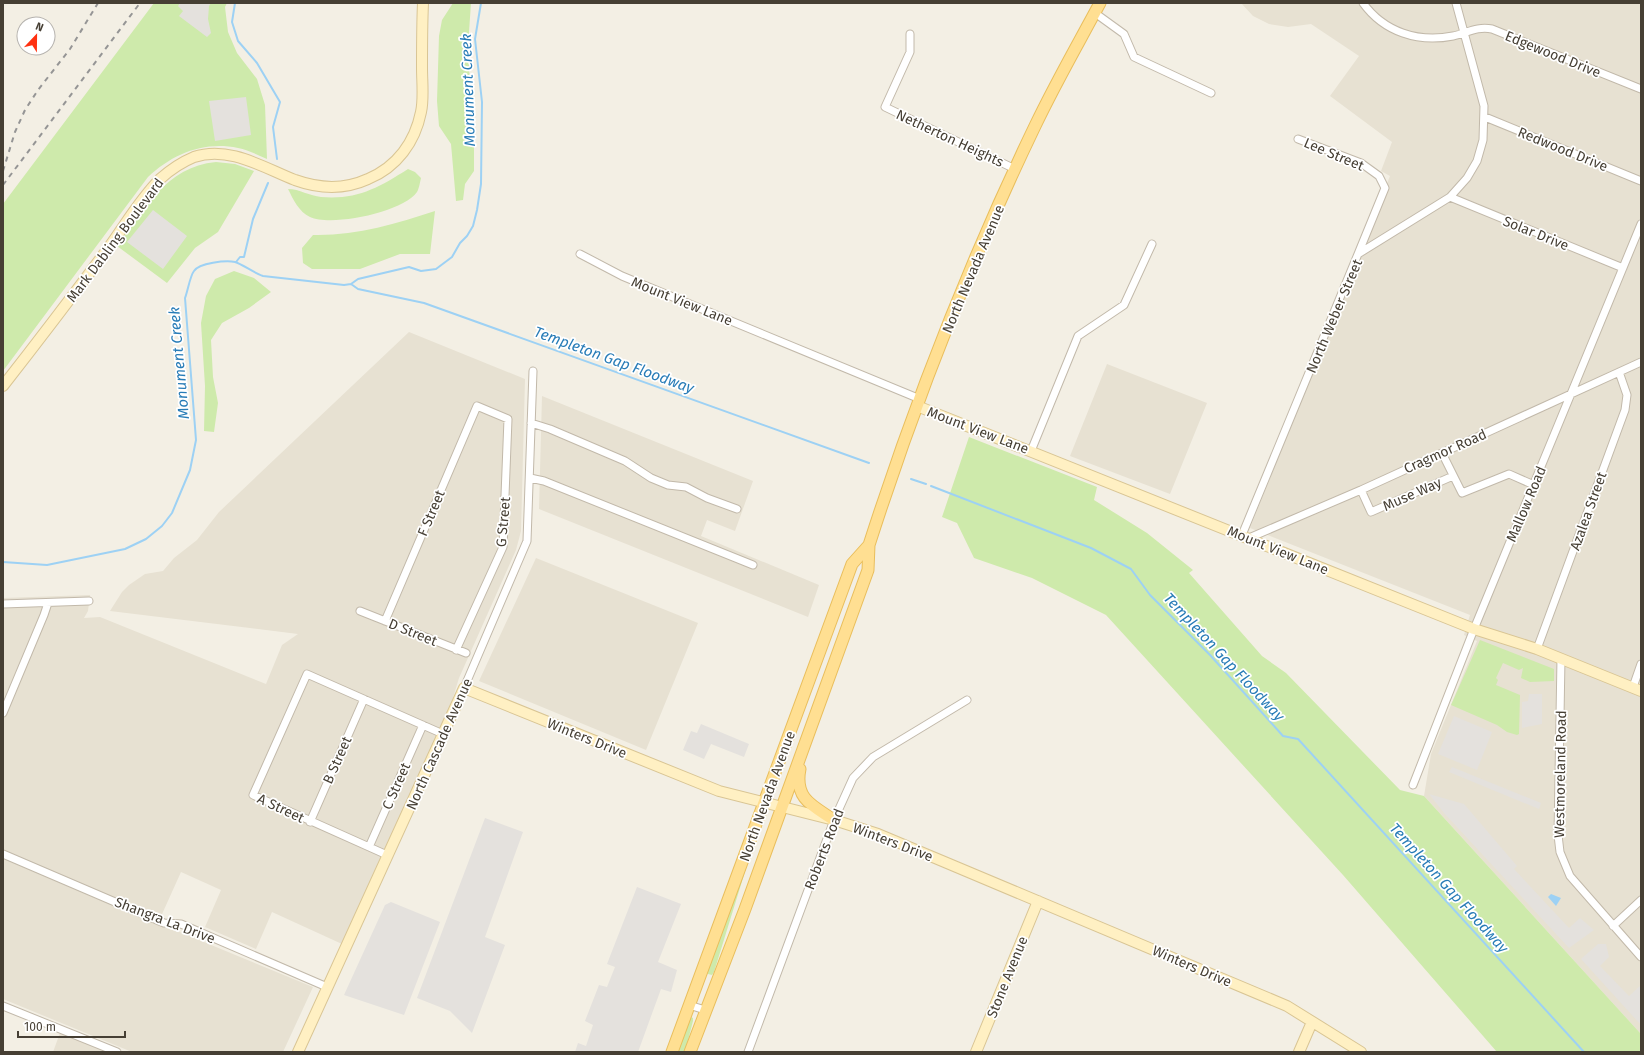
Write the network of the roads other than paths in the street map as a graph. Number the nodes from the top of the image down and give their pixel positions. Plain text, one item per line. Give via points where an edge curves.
1 (423, 3) edge
2 (1100, 3) edge
3 (1363, 3) edge
4 (1456, 3) edge
5 (1094, 13) junction
6 (1464, 32) junction
7 (910, 34) dead end
8 (1641, 89) edge
9 (1211, 93) dead end
10 (1485, 117) junction
11 (1298, 139) dead end
12 (1015, 169) junction
13 (1641, 181) edge
14 (1450, 197) junction
15 (1641, 224) edge
16 (1152, 244) dead end
17 (580, 254) dead end
18 (1358, 254) junction
19 (1623, 268) junction
20 (1641, 362) edge
21 (533, 371) dead end
22 (1619, 372) junction
23 (3, 386) edge
24 (1572, 394) junction
25 (918, 402) junction
26 (477, 406) joint
27 (531, 424) junction
28 (1031, 451) junction
29 (1442, 453) junction
30 (1453, 476) junction
31 (530, 478) junction
32 (1534, 485) junction
33 (1360, 490) junction
34 (737, 509) dead end
35 (1245, 536) junction
36 (869, 545) junction
37 (753, 565) dead end
38 (89, 601) dead end
39 (48, 603) junction
40 (3, 604) edge
41 (360, 611) dead end
42 (385, 621) junction
43 (1474, 629) junction
44 (1537, 649) junction
45 (456, 650) junction
46 (477, 658) junction
47 (1561, 658) junction
48 (1641, 664) edge
49 (464, 688) junction
50 (1637, 689) edge
51 (364, 699) junction
52 (967, 700) dead end
53 (3, 713) edge
54 (423, 725) junction
55 (443, 734) junction
56 (804, 747) junction
57 (1413, 785) dead end
58 (764, 802) junction
59 (781, 807) junction
60 (834, 820) junction
61 (310, 822) junction
62 (369, 847) junction
63 (3, 854) edge
64 (388, 855) junction
65 (1641, 900) edge
66 (1038, 901) junction
67 (1613, 926) junction
68 (1641, 957) edge
69 (327, 987) junction
70 (689, 1005) junction
71 (3, 1006) edge
72 (705, 1010) junction
73 (1312, 1022) junction
74 (117, 1052) edge
75 (298, 1052) edge
76 (672, 1052) edge
77 (690, 1052) edge
78 (748, 1052) edge
79 (976, 1052) edge
80 (1299, 1052) edge
81 (1361, 1052) edge

1 - 23 street, Mark Dabling Boulevard via 421,111 414,134 405,151 389,167 356,185 336,188 296,180 235,156 210,154 194,157 170,170 132,214
2 - 5 main road, North Nevada Avenue
3 - 6 street, Edgewood Drive via 1380,21 1393,30 1407,35 1436,39
4 - 6 street, North Weber Street
5 - 9 street via 1124,34 1134,57
5 - 12 main road, North Nevada Avenue
6 - 8 street, Edgewood Drive via 1492,29
6 - 10 street, North Weber Street via 1482,92
7 - 12 street, Netherton Heights via 910,52 885,107
10 - 13 street, Redwood Drive
10 - 14 street, North Weber Street via 1483,140 1477,161 1467,178
11 - 18 street, Lee Street via 1361,163 1379,176 1385,188
12 - 25 main road, North Nevada Avenue via 969,273
14 - 18 street, North Weber Street
14 - 19 street, Solar Drive
15 - 19 street, Mallow Road
16 - 28 street via 1124,305 1078,336
17 - 25 street, Mount View Lane via 622,276
18 - 35 street, North Weber Street
19 - 24 street, Mallow Road
20 - 22 street, Cragmor Road
21 - 27 street, North Cascade Avenue
22 - 24 street, Cragmor Road
22 - 44 street, Azalea Street via 1627,395 1625,410
24 - 29 street, Cragmor Road
24 - 32 street, Mallow Road
25 - 28 street, Mount View Lane
25 - 36 main road, North Nevada Avenue
26 - 42 street, F Street
26 - 45 street, G Street via 508,419 503,547
27 - 31 street, North Cascade Avenue
27 - 34 street via 550,429 625,461 651,478 668,485 686,487
28 - 35 street, Mount View Lane
29 - 30 street, Muse Way
29 - 33 street, Cragmor Road
30 - 32 street, Muse Way via 1462,493 1509,474
30 - 33 street, Muse Way via 1371,512
31 - 37 street via 544,481
31 - 46 street, North Cascade Avenue via 526,547
32 - 43 street, Mallow Road
33 - 35 street, Cragmor Road
35 - 43 street, Mount View Lane
36 - 56 main road, North Nevada Avenue via 868,570
36 - 58 main road, North Nevada Avenue via 852,564
38 - 39 street
39 - 40 street
39 - 53 street
41 - 42 street, D Street
42 - 45 street, D Street
43 - 44 street, Mount View Lane
43 - 57 street, Mallow Road
44 - 47 street, Mount View Lane
45 - 46 street, D Street
46 - 49 street, North Cascade Avenue
47 - 50 street, Mount View Lane
47 - 67 street, Westmoreland Road via 1558,835 1560,852 1576,885
48 - 50 street
49 - 55 street, North Cascade Avenue
49 - 58 street, Winters Drive via 700,784
51 - 54 street
51 - 61 street, B Street
51 - 61 street, A Street via 307,674 253,795
52 - 60 street, Roberts Road via 864,765 848,786
54 - 55 street
54 - 62 street, C Street
55 - 64 street, North Cascade Avenue
56 - 59 main road, North Nevada Avenue
56 - 60 main road via 799,775 801,794 810,804
58 - 59 street, Winters Drive
58 - 70 main road, North Nevada Avenue
59 - 60 street, Winters Drive
59 - 72 main road, North Nevada Avenue via 746,909
60 - 66 street, Winters Drive via 878,834
60 - 78 street, Roberts Road
61 - 62 street, A Street
62 - 64 street, A Street
63 - 69 street, Shangra La Drive via 164,923 181,924
64 - 69 street, North Cascade Avenue
65 - 67 street
66 - 73 street, Winters Drive via 1287,1006
66 - 79 street, Stone Avenue
67 - 68 street, Westmoreland Road
69 - 75 street, North Cascade Avenue
70 - 72 street
70 - 76 main road, North Nevada Avenue
71 - 74 street
72 - 77 main road, North Nevada Avenue
73 - 80 street
73 - 81 street, Winters Drive

